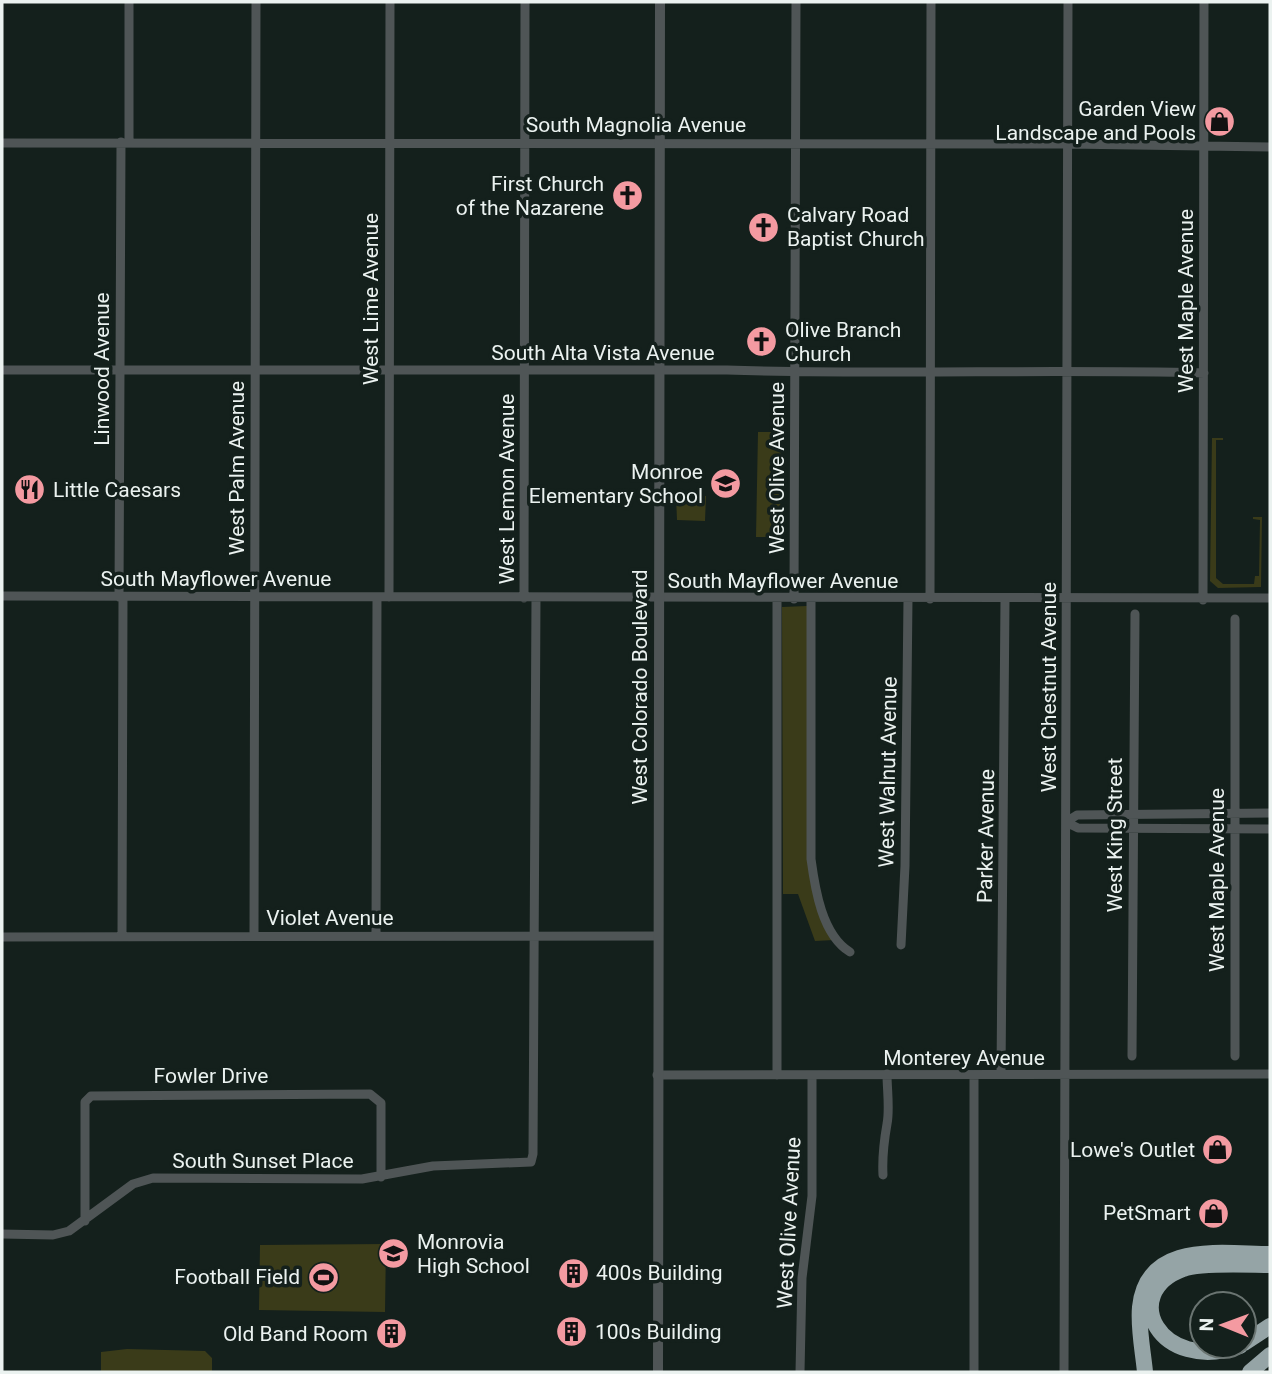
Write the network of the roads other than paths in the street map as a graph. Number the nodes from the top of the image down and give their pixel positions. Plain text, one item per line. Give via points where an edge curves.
1 (129, 2) edge
2 (256, 2) edge
3 (390, 2) edge
4 (525, 2) edge
5 (660, 2) edge
6 (796, 2) edge
7 (930, 2) edge
8 (1068, 2) edge
9 (1204, 2) edge
10 (125, 142) junction
11 (256, 142) junction
12 (2, 143) edge
13 (524, 143) junction
14 (660, 143) junction
15 (795, 143) junction
16 (931, 143) junction
17 (1068, 144) junction
18 (390, 145) junction
19 (1203, 147) junction
20 (1270, 147) edge
21 (2, 370) edge
22 (119, 371) junction
23 (255, 371) junction
24 (388, 371) junction
25 (524, 372) junction
26 (659, 372) junction
27 (795, 372) junction
28 (930, 372) junction
29 (1067, 372) junction
30 (1204, 373) junction
31 (2, 597) edge
32 (121, 597) junction
33 (255, 597) junction
34 (377, 597) junction
35 (389, 597) junction
36 (524, 598) junction
37 (536, 598) junction
38 (1270, 598) edge
39 (659, 599) junction
40 (777, 599) junction
41 (794, 599) junction
42 (811, 599) junction
43 (908, 599) junction
44 (930, 599) junction
45 (1005, 599) junction
46 (1067, 600) junction
47 (1203, 600) junction
48 (1135, 614) dead end
49 (1235, 620) dead end
50 (1270, 813) edge
51 (1132, 814) junction
52 (1234, 814) junction
53 (1066, 822) junction
54 (1132, 829) junction
55 (1234, 829) junction
56 (1270, 829) edge
57 (122, 935) junction
58 (254, 935) junction
59 (376, 935) junction
60 (534, 936) junction
61 (659, 936) junction
62 (2, 937) edge
63 (901, 945) dead end
64 (850, 952) dead end
65 (1132, 1056) dead end
66 (1235, 1056) dead end
67 (887, 1074) junction
68 (974, 1074) junction
69 (1001, 1074) junction
70 (1270, 1074) edge
71 (657, 1075) junction
72 (777, 1075) junction
73 (1065, 1075) junction
74 (812, 1076) junction
75 (533, 1154) joint
76 (883, 1175) dead end
77 (380, 1177) junction
78 (85, 1221) junction
79 (2, 1234) edge
80 (1270, 1254) edge
81 (1270, 1265) edge
82 (1270, 1355) edge
83 (1214, 1360) edge
84 (1270, 1368) edge
85 (658, 1372) edge
86 (800, 1372) edge
87 (974, 1372) edge
88 (1064, 1372) edge
89 (1145, 1372) edge
90 (1250, 1372) edge
91 (1265, 1372) edge

1 - 10 street, Linwood Avenue
2 - 11 street, West Palm Avenue
3 - 18 street, West Lime Avenue
4 - 13 street, West Lemon Avenue
5 - 14 street, West Colorado Boulevard
6 - 15 street, West Olive Avenue
7 - 16 street
8 - 17 street, West Chestnut Avenue
9 - 19 street, West Maple Avenue
10 - 11 street, South Magnolia Avenue
10 - 12 street, South Magnolia Avenue
10 - 22 street, Linwood Avenue
11 - 18 street, South Magnolia Avenue
11 - 23 street, West Palm Avenue
13 - 14 street, South Magnolia Avenue
13 - 18 street, South Magnolia Avenue
13 - 25 street, West Lemon Avenue
14 - 15 street, South Magnolia Avenue
14 - 26 street, West Colorado Boulevard
15 - 16 street, South Magnolia Avenue
15 - 27 street, West Olive Avenue
16 - 17 street, South Magnolia Avenue
16 - 28 street
17 - 19 street, South Magnolia Avenue
17 - 29 street, West Chestnut Avenue
18 - 24 street, West Lime Avenue
19 - 20 street, South Magnolia Avenue
19 - 30 street, West Maple Avenue
21 - 22 street, South Alta Vista Avenue
22 - 23 street, South Alta Vista Avenue
22 - 32 street, Linwood Avenue
23 - 24 street, South Alta Vista Avenue
23 - 33 street, West Palm Avenue
24 - 25 street, South Alta Vista Avenue
24 - 35 street, West Lime Avenue
25 - 26 street, South Alta Vista Avenue
25 - 36 street, West Lemon Avenue
26 - 27 street, South Alta Vista Avenue
26 - 39 street, West Colorado Boulevard
27 - 28 street, South Alta Vista Avenue
27 - 41 street, West Olive Avenue
28 - 29 street, South Alta Vista Avenue
28 - 44 street
29 - 30 street, South Alta Vista Avenue
29 - 46 street, West Chestnut Avenue
30 - 47 street, West Maple Avenue
31 - 32 street, South Mayflower Avenue
32 - 33 street, South Mayflower Avenue
32 - 57 street, Linwood Avenue
33 - 34 street, South Mayflower Avenue
33 - 58 street, West Palm Avenue
34 - 35 street, South Mayflower Avenue
34 - 59 street
35 - 36 street, South Mayflower Avenue
36 - 37 street, South Mayflower Avenue
37 - 39 street, South Mayflower Avenue
37 - 60 street, West Lemon Avenue
38 - 47 street, South Mayflower Avenue
39 - 40 street, South Mayflower Avenue
39 - 61 street, West Colorado Boulevard
40 - 41 street, South Mayflower Avenue
40 - 72 street
41 - 42 street, South Mayflower Avenue
42 - 43 street, South Mayflower Avenue
42 - 64 street via 811,859 826,918 840,946
43 - 44 street, South Mayflower Avenue
43 - 63 street, West Walnut Avenue
44 - 45 street, South Mayflower Avenue
45 - 46 street, South Mayflower Avenue
45 - 69 street, Parker Avenue
46 - 47 street, South Mayflower Avenue
46 - 53 street, West Chestnut Avenue
48 - 51 street, West King Street
49 - 52 street, West Maple Avenue
50 - 52 street
51 - 52 street
51 - 53 street via 1077,815
51 - 54 street, West King Street
52 - 55 street, West Maple Avenue
53 - 54 street via 1078,828
53 - 73 street, West Chestnut Avenue
54 - 55 street
54 - 65 street, West King Street
55 - 56 street
55 - 66 street, West Maple Avenue
57 - 58 street, Violet Avenue
57 - 62 street, Violet Avenue
58 - 59 street, Violet Avenue
59 - 60 street, Violet Avenue
60 - 61 street, Violet Avenue
60 - 75 street, West Lemon Avenue
61 - 71 street, West Colorado Boulevard
67 - 68 street, Monterey Avenue
67 - 74 street, Monterey Avenue
67 - 76 street
68 - 69 street, Monterey Avenue
68 - 87 street
69 - 73 street, Monterey Avenue
70 - 73 street, Monterey Avenue
71 - 72 street, Monterey Avenue
71 - 85 street, West Colorado Boulevard
72 - 74 street, Monterey Avenue
73 - 88 street, West Chestnut Avenue
74 - 86 street, West Olive Avenue via 812,1196 802,1278
75 - 77 street, South Sunset Place via 526,1164 433,1166
77 - 78 street, South Sunset Place via 153,1178 133,1184
77 - 78 street, Fowler Drive via 380,1103 370,1094 91,1096 85,1102
78 - 79 street, South Sunset Place via 53,1235
80 - 89 highway via 1190,1254 1162,1266 1149,1280 1140,1306
81 - 83 highway via 1185,1268 1164,1281 1154,1297 1154,1332 1166,1349 1192,1362
82 - 90 highway
84 - 91 highway

